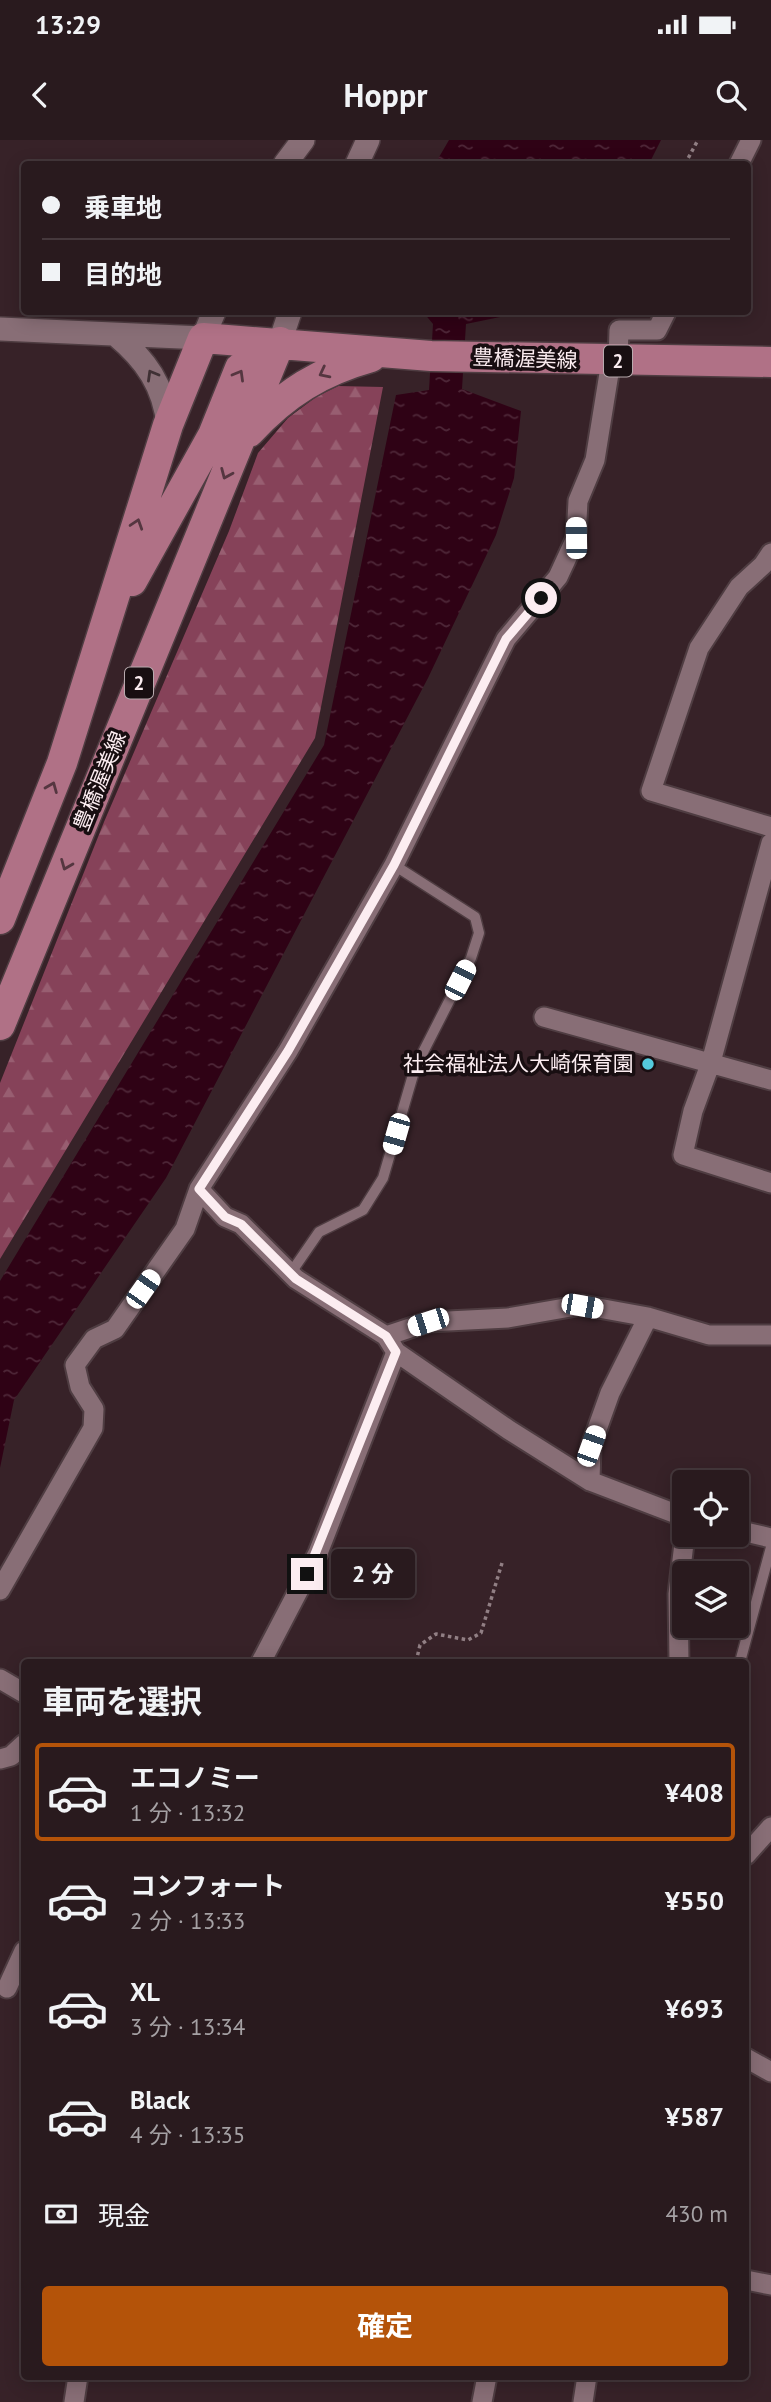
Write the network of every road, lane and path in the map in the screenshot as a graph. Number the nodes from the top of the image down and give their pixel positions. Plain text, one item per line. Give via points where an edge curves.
1 (288, 140) edge
2 (303, 140) edge
3 (368, 140) edge
4 (698, 140) edge
5 (751, 140) edge
6 (278, 161) edge
7 (287, 161) edge
8 (358, 161) edge
9 (687, 161) edge
10 (740, 161) edge
11 (289, 315) edge
12 (664, 315) edge
13 (209, 325) edge
14 (0, 329) edge
15 (116, 335) junction
16 (280, 342) junction
17 (388, 352) junction
18 (615, 361) junction
19 (771, 362) edge
20 (169, 425) junction
21 (240, 442) junction
22 (771, 553) edge
23 (104, 629) junction
24 (771, 827) edge
25 (771, 843) edge
26 (394, 865) junction
27 (0, 919) edge
28 (544, 1017) dead end
29 (0, 1025) edge
30 (711, 1062) junction
31 (771, 1080) edge
32 (771, 1184) edge
33 (199, 1189) junction
34 (290, 1273) junction
35 (648, 1317) junction
36 (771, 1335) edge
37 (391, 1344) junction
38 (590, 1481) junction
39 (672, 1512) edge
40 (749, 1533) edge
41 (771, 1538) edge
42 (684, 1547) edge
43 (771, 1547) edge
44 (502, 1563) dead end
45 (0, 1590) edge
46 (263, 1659) edge
47 (417, 1659) edge
48 (679, 1659) edge
49 (741, 1659) edge
50 (0, 1679) edge
51 (21, 1691) edge
52 (21, 1747) edge
53 (0, 1759) edge
54 (771, 1827) edge
55 (749, 1852) edge
56 (21, 1959) edge
57 (10, 1989) edge
58 (749, 2060) edge
59 (771, 2072) edge
60 (749, 2281) edge
61 (771, 2285) edge
62 (77, 2380) edge
63 (486, 2380) edge
64 (586, 2380) edge
65 (74, 2402) edge
66 (482, 2402) edge
67 (583, 2402) edge

1 - 6 street
2 - 7 street
3 - 8 street
4 - 9 path
5 - 10 street
11 - 16 street
12 - 18 street via 657,330 619,330
13 - 15 street
13 - 16 main road, 豊橋渥美線 / 2
13 - 20 main road, 豊橋渥美線
14 - 15 street
20 -> 15 street via 166,400 155,378 141,356
16 - 17 main road, 豊橋渥美線 / 2
16 - 21 main road, 豊橋渥美線 / 2
23 -> 16 main road via 213,435 240,368
17 - 18 main road, 豊橋渥美線 / 2
17 -> 21 main road via 337,367 291,392
18 - 19 main road, 豊橋渥美線 / 2
18 - 26 street via 595,460 576,510 576,538 558,578 506,639
23 -> 20 main road, 豊橋渥美線
21 -> 29 main road, 豊橋渥美線 / 2
22 - 24 street via 739,587 699,648 650,791
27 -> 23 main road, 豊橋渥美線 via 62,763
25 - 30 street
26 - 33 street via 288,1051
26 - 34 lane via 475,917 479,933 415,1068 383,1178 363,1210 319,1232
28 - 30 street
30 - 31 street
30 - 32 street via 683,1155
33 - 34 street
33 - 45 street via 185,1229 115,1329 94,1339 75,1365 79,1387 94,1409 93,1428
34 - 37 street
35 - 36 street via 709,1335
35 - 37 street via 582,1306 508,1318 428,1322
35 - 38 street via 610,1393 591,1446
37 - 38 street via 509,1430
37 - 46 street via 318,1553
38 - 39 street
40 - 41 street
42 - 48 street via 678,1594
43 - 49 lane
44 - 47 path via 481,1633 468,1640 436,1634 420,1645
50 - 51 street
52 - 53 street
54 - 55 street
56 - 57 street
58 - 59 street
60 - 61 street
62 - 65 street
63 - 66 street
64 - 67 street

